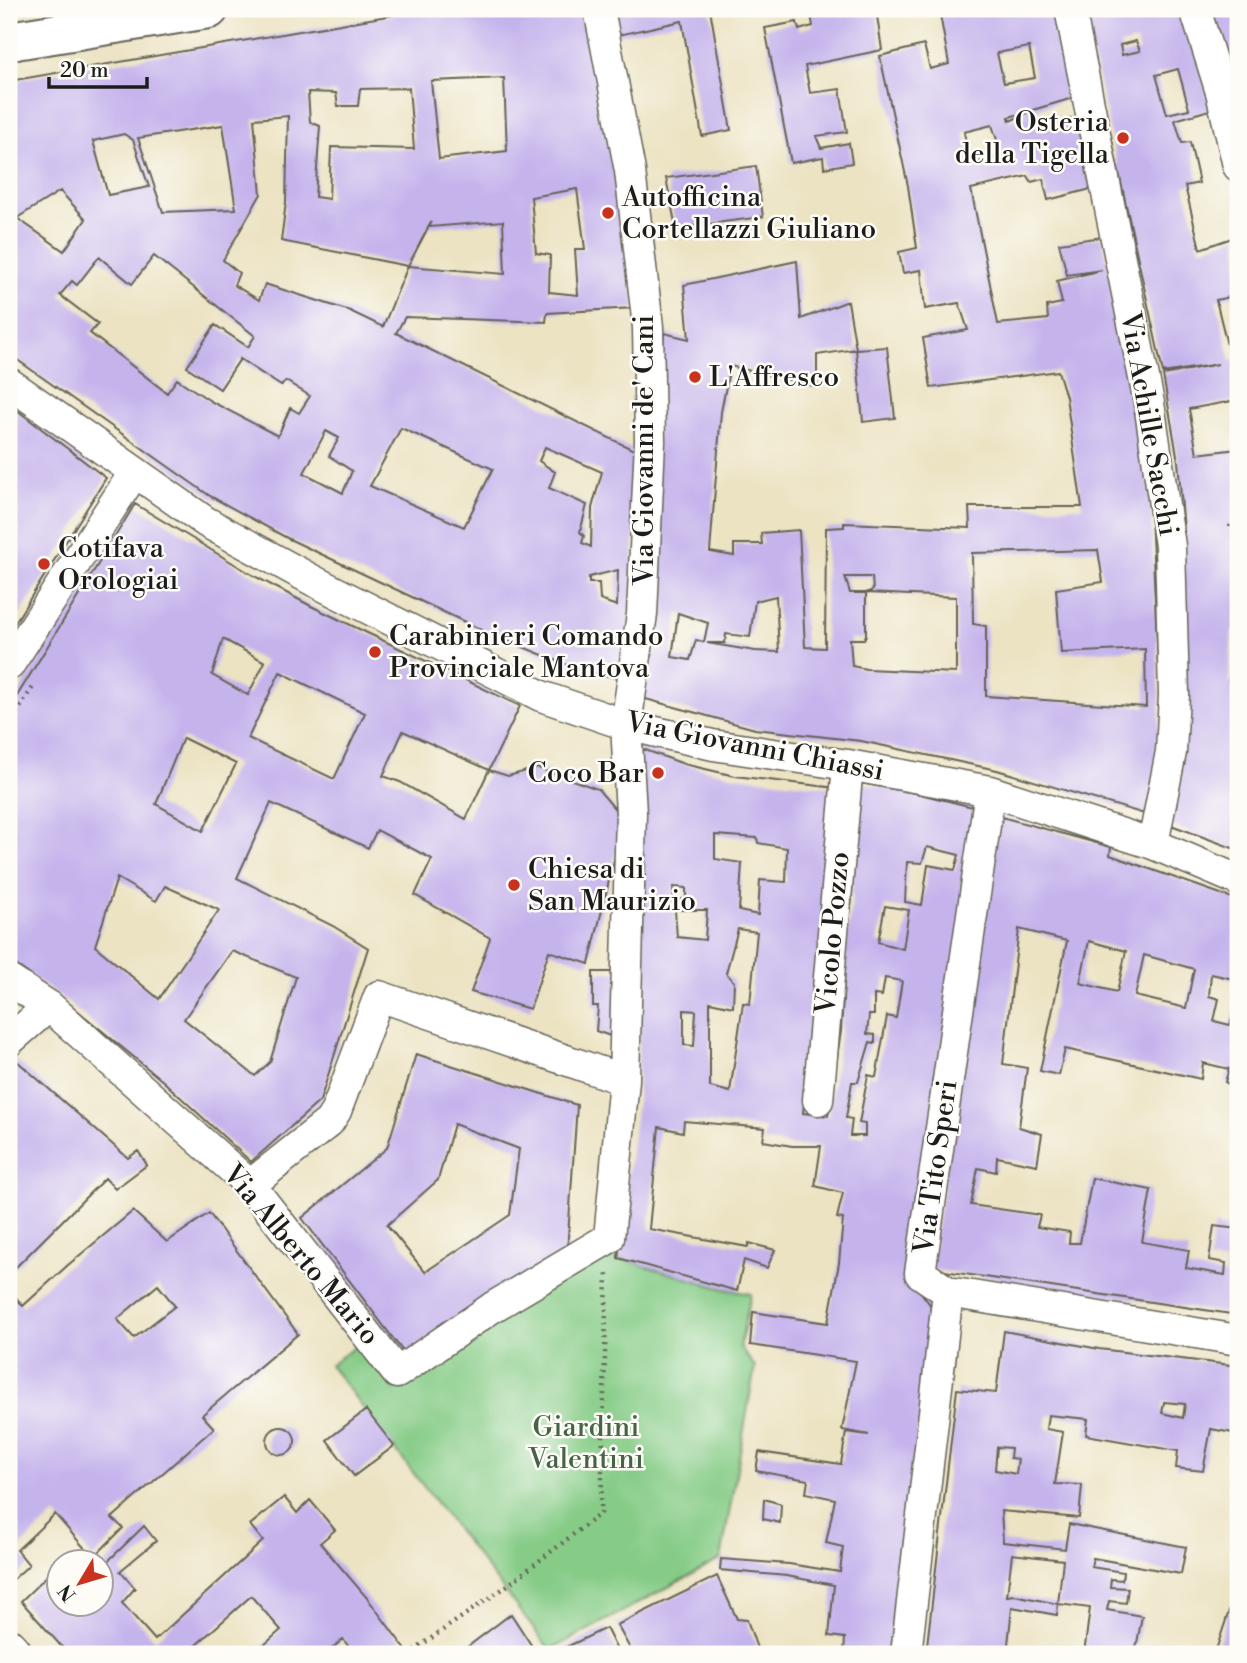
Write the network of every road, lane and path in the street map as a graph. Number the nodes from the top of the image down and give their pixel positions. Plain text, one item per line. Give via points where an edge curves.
1 (209, 9) edge
2 (599, 9) edge
3 (1070, 9) edge
4 (1195, 9) edge
5 (112, 16) edge
6 (9, 41) edge
7 (1238, 166) edge
8 (9, 383) edge
9 (134, 473) junction
10 (9, 666) edge
11 (626, 725) junction
12 (848, 765) junction
13 (990, 790) junction
14 (1153, 844) junction
15 (1238, 880) edge
16 (9, 980) edge
17 (49, 1006) junction
18 (9, 1041) edge
19 (624, 1080) junction
20 (818, 1100) dead end
21 (250, 1185) junction
22 (610, 1238) junction
23 (948, 1292) junction
24 (1238, 1340) edge
25 (9, 1649) edge
26 (13, 1654) edge
27 (408, 1654) edge
28 (906, 1654) edge

1 - 5 street
2 - 11 street, Via Giovanni de' Cani via 630,171 648,327 650,441 642,614
3 - 14 street, Via Achille Sacchi via 1149,403 1170,545 1171,752
4 - 7 street
5 - 6 street
8 - 9 street, Via Giovanni Chiassi
9 - 10 street
9 - 11 street, Via Giovanni Chiassi via 206,522 361,605 541,696
11 - 12 street, Via Giovanni Chiassi via 713,745
11 - 19 street, Via Giovanni de' Cani via 631,813
12 - 13 street, Via Giovanni Chiassi
12 - 20 street, Vicolo Pozzo
13 - 14 street, Via Giovanni Chiassi
13 - 23 street, Via Tito Speri via 920,1273
14 - 15 street, Via Giovanni Chiassi
16 - 17 street, Via Alberto Mario
17 - 18 street
17 - 21 street, Via Alberto Mario
19 - 21 street via 379,996 329,1122
19 - 22 street, Via Giovanni de' Cani
21 - 22 street, Via Alberto Mario via 397,1373 493,1307
22 - 27 path via 601,1513
23 - 24 street
23 - 28 street, Via Tito Speri
25 - 26 street

